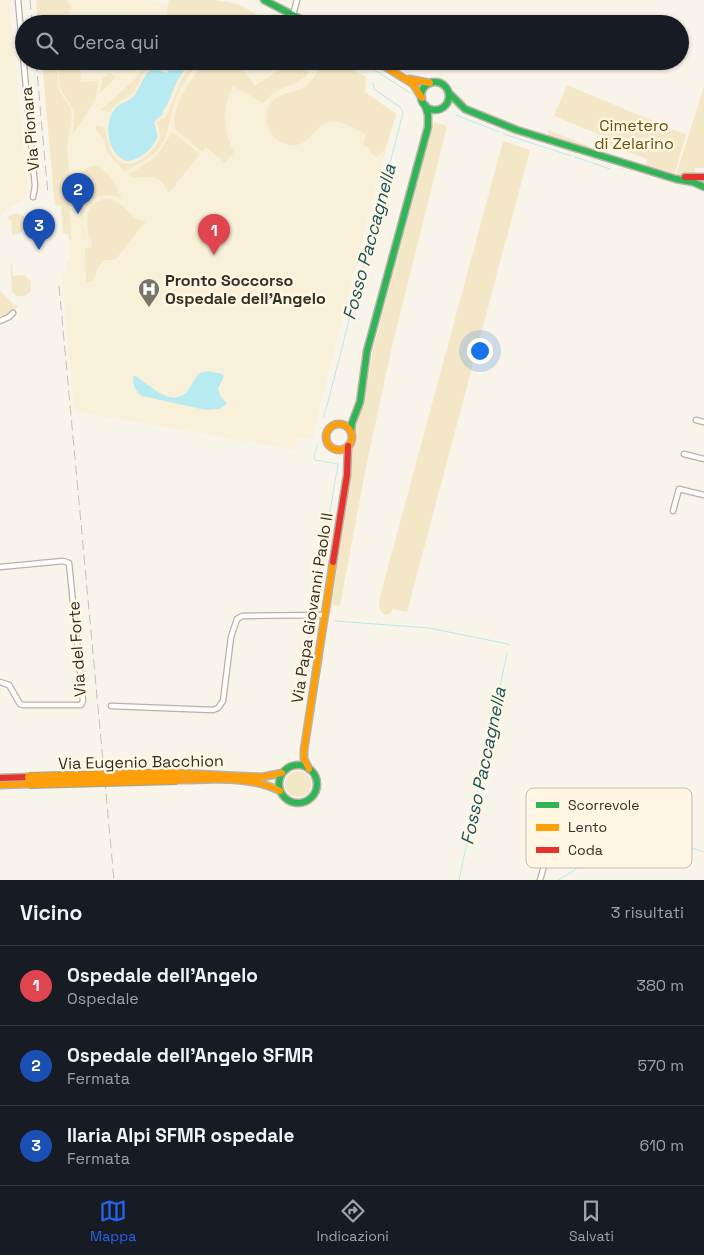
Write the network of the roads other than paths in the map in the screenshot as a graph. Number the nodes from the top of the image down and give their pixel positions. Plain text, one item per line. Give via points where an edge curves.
1 (18, 0) edge
2 (264, 0) edge
3 (297, 0) edge
4 (19, 15) edge
5 (293, 15) joint
6 (24, 70) edge
7 (391, 70) edge
8 (404, 78) junction
9 (430, 83) junction
10 (450, 94) junction
11 (423, 101) junction
12 (441, 108) junction
13 (465, 109) junction
14 (428, 127) junction
15 (668, 177) junction
16 (704, 177) edge
17 (704, 187) edge
18 (33, 198) dead end
19 (13, 313) dead end
20 (0, 321) edge
21 (355, 415) junction
22 (696, 420) dead end
23 (704, 422) edge
24 (341, 423) junction
25 (351, 431) junction
26 (348, 446) junction
27 (337, 450) junction
28 (684, 454) dead end
29 (704, 459) edge
30 (348, 470) junction
31 (704, 495) edge
32 (673, 511) dead end
33 (0, 567) edge
34 (325, 615) junction
35 (0, 682) edge
36 (111, 706) dead end
37 (304, 750) junction
38 (292, 766) junction
39 (309, 769) junction
40 (282, 773) junction
41 (177, 777) junction
42 (0, 778) edge
43 (29, 780) junction
44 (0, 785) edge
45 (280, 791) junction

1 - 4 street, Via Pionara
2 - 5 main road
3 - 5 street
6 - 18 street, Via Pionara
7 - 8 main road
8 - 9 main road
8 - 11 main road via 416,87
9 - 10 main road via 442,83
9 - 11 main road via 422,90
10 - 12 main road via 448,102
10 - 13 main road
11 - 12 main road via 432,109
11 - 14 main road
12 - 13 main road
12 - 14 main road
13 - 15 main road via 517,130
14 - 21 main road via 372,330
15 - 16 main road
15 - 17 main road
16 - 17 main road
19 - 20 street
21 - 24 main road
21 - 25 main road
22 - 23 street
24 - 25 main road
24 - 27 main road via 330,426 326,434 328,445
25 - 26 main road via 352,440
26 - 27 main road
26 - 30 main road, Via Papa Giovanni Paolo II
27 - 30 main road via 345,459
28 - 29 street
30 - 34 main road, Via Papa Giovanni Paolo II
31 - 32 street via 679,489
33 - 35 street, Via del Forte via 68,561 82,703 23,705 9,685
34 - 36 street, Via del Forte via 238,618 231,637 222,701 218,708
34 - 37 main road, Via Papa Giovanni Paolo II
37 - 38 main road, Via Papa Giovanni Paolo II
37 - 39 main road, Via Papa Giovanni Paolo II
38 - 39 main road
38 - 40 main road
39 - 45 main road via 317,784 310,798 294,803
40 - 41 main road, Via Eugenio Bacchion via 269,777 214,774
40 - 45 main road
41 - 43 main road, Via Eugenio Bacchion, bridge
41 - 45 main road, Via Eugenio Bacchion via 268,785
42 - 43 main road, Via Eugenio Bacchion
43 - 44 main road, Via Eugenio Bacchion

